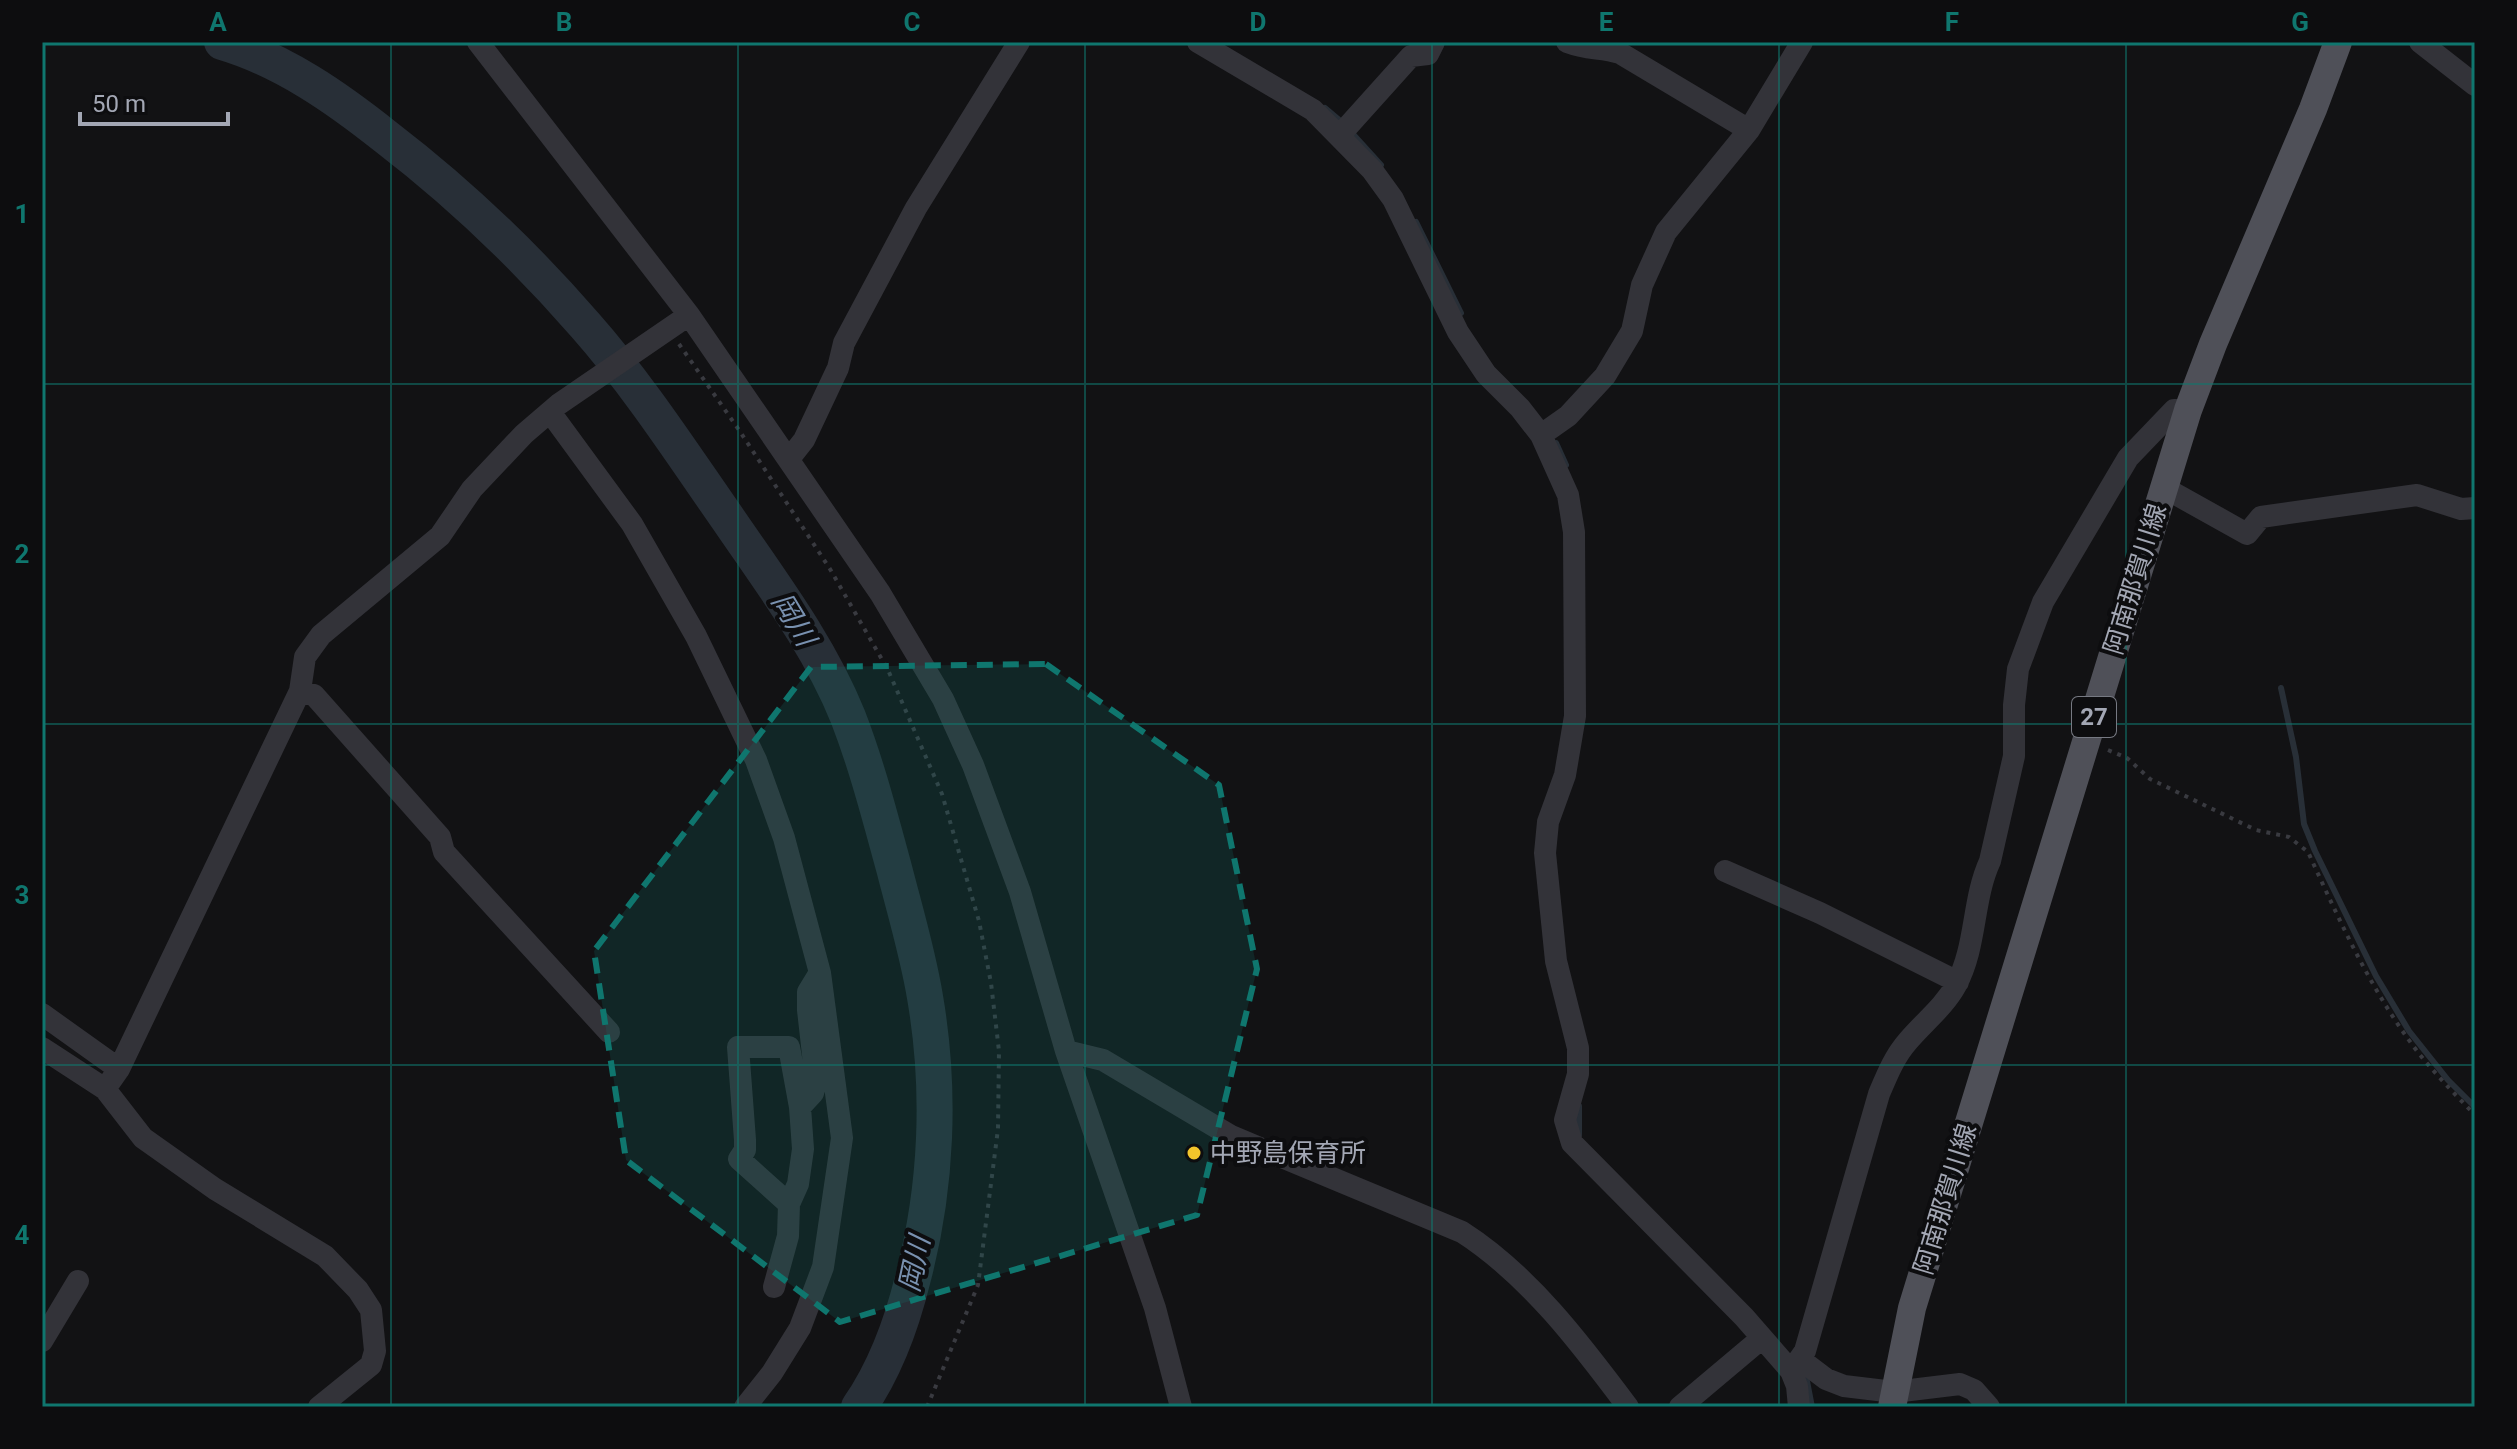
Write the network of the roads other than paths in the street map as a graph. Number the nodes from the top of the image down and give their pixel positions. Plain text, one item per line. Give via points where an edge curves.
1 (478, 42) edge
2 (1019, 42) edge
3 (1198, 42) edge
4 (1434, 42) edge
5 (1567, 42) edge
6 (1802, 42) edge
7 (2420, 42) edge
8 (2336, 43) edge
9 (2475, 85) edge
10 (1749, 130) junction
11 (1340, 135) junction
12 (689, 315) junction
13 (555, 408) junction
14 (2188, 410) junction
15 (1541, 435) junction
16 (789, 459) junction
17 (2163, 487) junction
18 (2475, 508) edge
19 (300, 691) junction
20 (1725, 871) dead end
21 (820, 973) junction
22 (1958, 982) junction
23 (42, 1014) edge
24 (609, 1032) dead end
25 (42, 1048) edge
26 (1066, 1051) junction
27 (119, 1069) junction
28 (105, 1089) junction
29 (800, 1107) junction
30 (789, 1204) junction
31 (78, 1281) dead end
32 (774, 1287) dead end
33 (1762, 1338) junction
34 (42, 1341) edge
35 (1796, 1366) junction
36 (1893, 1400) edge
37 (319, 1407) edge
38 (745, 1407) edge
39 (1181, 1407) edge
40 (1628, 1407) edge
41 (1680, 1407) edge
42 (1799, 1407) edge
43 (1989, 1407) edge

1 - 12 street
2 - 16 street via 916,208 844,343 804,440
3 - 11 street via 1313,110
4 - 11 street via 1428,54 1411,56
5 - 10 street via 1620,53
6 - 10 street
7 - 9 street
8 - 14 main road, 阿南那賀川線 / 27
10 - 15 street via 1666,232 1642,285 1632,331 1605,376 1568,416
11 - 15 street via 1393,199 1486,374
12 - 13 street
12 - 16 street
13 - 19 street via 472,489 440,536 321,635 305,657
13 - 21 street via 632,524 696,636 756,760 784,838
14 - 17 main road, 阿南那賀川線 / 27
14 - 22 street via 2174,410 2128,458 2032,628 2018,669 2014,756
15 - 33 street via 1568,495 1574,532 1575,716 1545,853 1556,961 1578,1048 1578,1074 1565,1120 1572,1143
16 - 26 street via 880,593 943,699 1020,892
17 - 18 street via 2247,534 2261,517 2417,495 2461,509
17 - 36 main road, 阿南那賀川線 / 27 via 1924,1267
19 - 24 street via 314,695 324,706 440,837 444,852
19 - 27 street
20 - 22 street
21 - 29 street via 808,992 816,1081
21 - 38 street via 842,1138 823,1267 800,1328
22 - 35 street via 1891,1065
23 - 27 street
25 - 28 street
26 - 39 street via 1155,1308
26 - 40 street via 1103,1060 1231,1136 1462,1232 1527,1286
27 - 28 street
28 - 37 street via 143,1138 325,1256 358,1290 371,1310 371,1365
29 - 30 street via 803,1149
29 - 30 street via 789,1047 738,1047 745,1140 739,1159
30 - 32 street via 788,1236
31 - 34 street
33 - 35 street
33 - 41 street
35 - 36 street
35 - 42 street
36 - 43 street via 1960,1384

